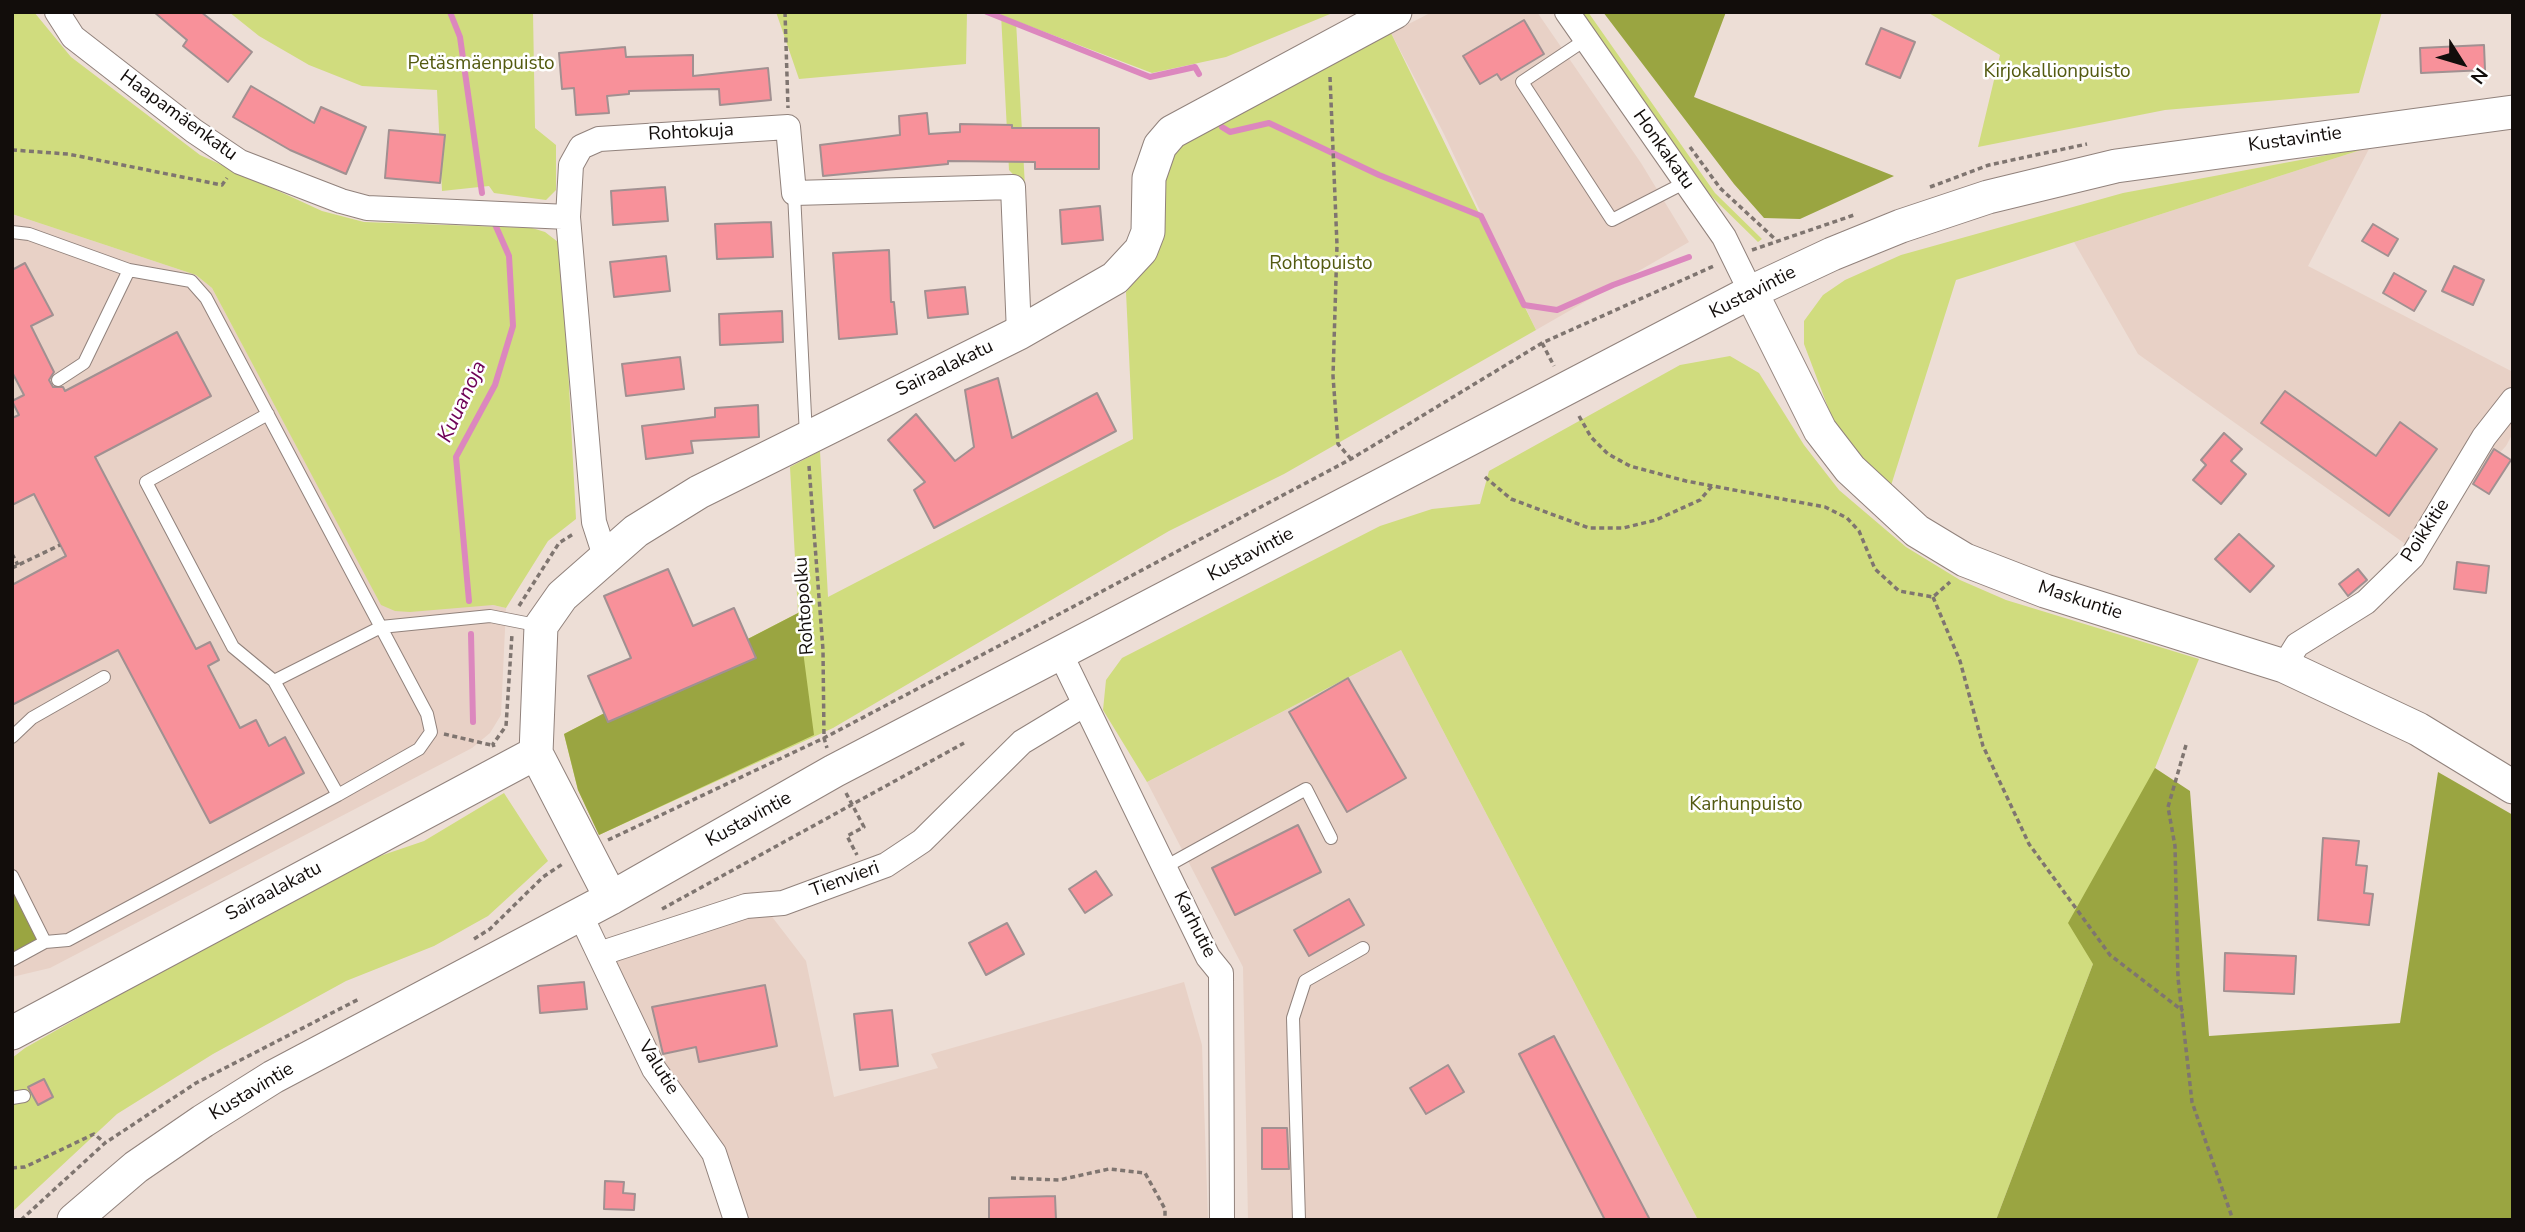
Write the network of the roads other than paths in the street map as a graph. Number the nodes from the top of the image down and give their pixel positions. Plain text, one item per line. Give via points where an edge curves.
1 (57, 12) edge
2 (1395, 12) edge
3 (1567, 12) edge
4 (1585, 40) junction
5 (2513, 112) edge
6 (1686, 182) junction
7 (794, 193) junction
8 (569, 217) junction
9 (12, 232) edge
10 (129, 270) junction
11 (1751, 292) junction
12 (1019, 332) junction
13 (58, 380) dead end
14 (2513, 400) edge
15 (268, 414) junction
16 (806, 437) junction
17 (605, 556) junction
18 (541, 626) junction
19 (381, 627) junction
20 (1061, 655) junction
21 (2284, 666) junction
22 (104, 677) dead end
23 (274, 681) junction
24 (1085, 704) junction
25 (12, 737) edge
26 (536, 753) junction
27 (2513, 787) edge
28 (338, 795) junction
29 (1331, 838) dead end
30 (1165, 867) junction
31 (12, 876) edge
32 (611, 898) junction
33 (580, 914) junction
34 (45, 942) junction
35 (1363, 948) dead end
36 (599, 954) junction
37 (12, 960) edge
38 (12, 1033) edge
39 (74, 1220) edge
40 (736, 1220) edge
41 (1222, 1220) edge
42 (1299, 1220) edge

1 - 8 street, Haapamäenkatu via 73,37 240,162 367,208
2 - 12 street, Sairaalakatu via 1172,132 1153,163 1148,232 1136,257 1115,278
3 - 4 street, Honkakatu
4 - 6 street, Honkakatu
4 - 6 lane via 1522,82 1612,220
5 - 11 street, Kustavintie via 2116,166 1988,197 1901,226
6 - 11 street, Honkakatu via 1735,256
7 - 8 street, Rohtokuja via 788,127 599,139 581,147 571,165
7 - 12 street via 1013,187
7 - 16 lane
8 - 17 street, Rohtokuja via 594,522
9 - 10 lane
10 - 13 lane via 84,363
10 - 15 lane via 191,281 206,298
11 - 20 street, Kustavintie
11 - 21 street, Maskuntie via 1820,430 1850,469 1917,531 1965,560 2045,591
12 - 16 street, Sairaalakatu
14 - 21 street, Poikkitie via 2484,437 2412,557 2366,602 2297,645
15 - 19 lane
15 - 23 lane via 146,482 233,647
16 - 17 street, Sairaalakatu via 699,492
17 - 18 street, Sairaalakatu via 562,596
18 - 19 lane via 490,616
18 - 26 street, Sairaalakatu
19 - 23 lane
19 - 28 lane via 427,715 431,732 419,749
20 - 24 street, Karhutie
20 - 32 street, Kustavintie via 834,771
21 - 27 street, Maskuntie via 2418,729
22 - 25 lane via 32,718
23 - 28 lane
24 - 30 street, Karhutie
24 - 36 street, Tienvieri via 1022,742 922,841 886,866 783,903 746,906
26 - 32 street, Sairaalakatu
26 - 38 street, Sairaalakatu
28 - 34 lane via 68,940
29 - 30 lane via 1306,789
30 - 41 street, Karhutie via 1208,957 1221,973
31 - 34 lane
32 - 33 street, Kustavintie
33 - 36 street, Valutie
33 - 39 street, Kustavintie via 273,1077 136,1167
34 - 37 lane
35 - 42 lane via 1305,981 1293,1018
36 - 40 street, Valutie via 654,1069 715,1153

